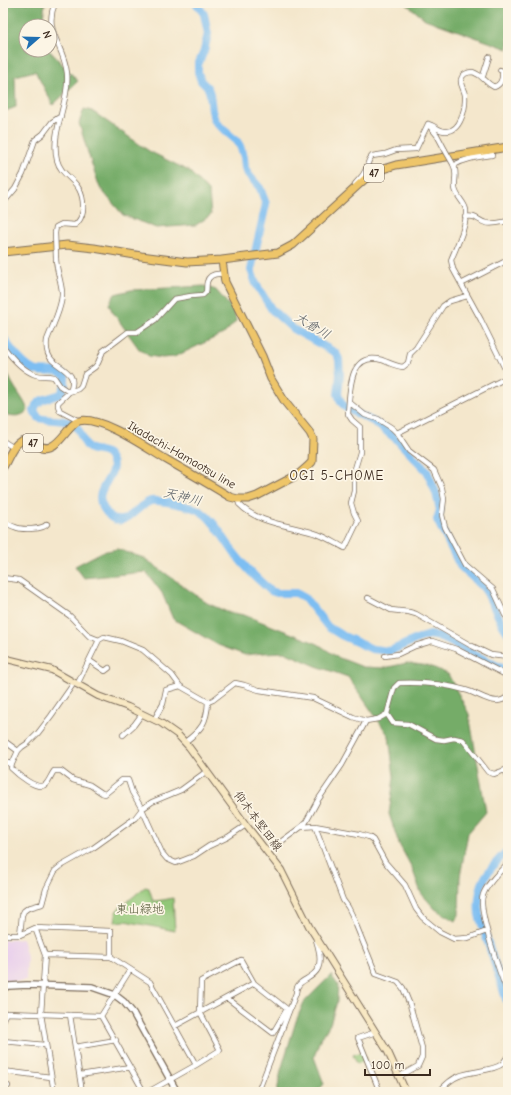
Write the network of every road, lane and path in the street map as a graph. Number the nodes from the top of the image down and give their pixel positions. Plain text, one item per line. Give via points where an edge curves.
1 (56, 3) edge
2 (489, 57) dead end
3 (500, 70) dead end
4 (483, 76) junction
5 (61, 116) junction
6 (428, 124) junction
7 (508, 147) edge
8 (492, 150) junction
9 (454, 165) junction
10 (353, 191) junction
11 (3, 203) edge
12 (465, 217) junction
13 (508, 221) edge
14 (3, 252) edge
15 (222, 260) junction
16 (508, 260) edge
17 (224, 274) junction
18 (461, 284) junction
19 (467, 296) junction
20 (3, 346) edge
21 (508, 376) edge
22 (67, 392) junction
23 (349, 402) junction
24 (77, 421) junction
25 (397, 433) junction
26 (3, 440) edge
27 (14, 448) junction
28 (3, 468) edge
29 (238, 499) junction
30 (3, 521) edge
31 (47, 524) dead end
32 (3, 578) edge
33 (368, 598) dead end
34 (508, 618) edge
35 (99, 640) junction
36 (385, 656) dead end
37 (508, 657) edge
38 (3, 658) edge
39 (90, 661) junction
40 (109, 668) dead end
41 (508, 676) edge
42 (75, 684) junction
43 (180, 686) junction
44 (508, 696) edge
45 (208, 702) junction
46 (142, 714) junction
47 (387, 714) junction
48 (154, 720) junction
49 (366, 721) junction
50 (123, 735) dead end
51 (3, 740) edge
52 (185, 742) junction
53 (18, 751) junction
54 (3, 762) edge
55 (12, 764) junction
56 (207, 771) junction
57 (508, 776) edge
58 (142, 809) junction
59 (246, 825) junction
60 (315, 826) junction
61 (301, 827) junction
62 (266, 852) junction
63 (508, 863) edge
64 (35, 928) junction
65 (488, 930) junction
66 (312, 931) junction
67 (3, 935) edge
68 (20, 935) junction
69 (45, 955) junction
70 (111, 957) junction
71 (130, 970) junction
72 (254, 983) junction
73 (43, 985) junction
74 (3, 988) edge
75 (508, 993) edge
76 (115, 995) junction
77 (227, 998) junction
78 (200, 1012) junction
79 (41, 1014) junction
80 (70, 1015) junction
81 (101, 1016) junction
82 (3, 1019) edge
83 (174, 1026) junction
84 (376, 1032) junction
85 (116, 1040) junction
86 (3, 1041) edge
87 (45, 1045) junction
88 (75, 1047) junction
89 (508, 1056) edge
90 (196, 1065) junction
91 (130, 1067) junction
92 (3, 1071) edge
93 (80, 1076) junction
94 (400, 1076) junction
95 (51, 1077) junction
96 (170, 1080) junction
97 (54, 1092) edge
98 (82, 1092) edge
99 (144, 1092) edge
100 (148, 1092) edge
101 (177, 1092) edge
102 (258, 1092) edge
103 (380, 1092) edge
104 (406, 1092) edge
105 (439, 1092) edge

1 - 5 street via 52,11 52,31 60,46 68,84
2 - 4 street
3 - 4 street via 502,76 498,86 491,85
4 - 6 street via 468,72 461,78 465,94 464,111 455,129 446,131
5 - 11 street via 35,140 23,174
5 - 22 street, bridge via 57,160 62,170 77,185 83,203 79,222 75,225 62,224 56,227 55,234 56,269 62,293 46,346 52,360 70,375 71,386
6 - 9 street, bridge
6 - 10 street via 416,150 396,150 372,156 363,175 352,188
7 - 8 main road, 47
8 - 9 street via 492,155 471,158
8 - 10 main road, 47 via 384,168 365,179
9 - 12 street via 455,188 466,209
10 - 15 main road, 47 via 293,245 278,253
12 - 13 street via 476,217 492,224
12 - 18 street via 452,260 453,270
14 - 15 main road, 47 via 66,246 187,262
15 - 17 main road, Ikadachi-Hamaotsu line
16 - 18 street
17 - 22 street via 211,275 203,295 174,299 154,320 137,332 128,332 103,351 95,367 85,374 81,386
17 - 29 main road, Ikadachi-Hamaotsu line via 225,282 272,379 285,402 313,439 312,462 299,474 257,496
18 - 19 street
19 - 21 street
19 - 23 street via 443,306 403,367 382,360 363,362 356,367
20 - 22 street via 30,372 36,376 54,377
21 - 25 street
22 - 24 street via 58,403 58,409
23 - 25 street
23 - 29 street via 348,414 360,427 360,452 354,472 351,503 358,521 345,548 315,533 284,526 250,513 239,504
24 - 27 main road, 47 via 52,447 42,448 25,440
24 - 29 main road, Ikadachi-Hamaotsu line via 93,421 126,436 230,497
25 - 34 street via 410,451 434,470 442,488 442,515 445,527 465,565 493,588
26 - 27 street
27 - 28 main road, 47
30 - 31 street via 16,528 40,528
32 - 35 street via 19,580 70,616 89,636
33 - 37 street via 392,610 416,614 491,655
35 - 39 street
35 - 43 street via 109,637 143,650 172,675
36 - 41 street via 398,654 432,641 456,649
38 - 42 main road, 仰木本堅田線 via 52,670
39 - 40 street via 105,671
39 - 42 street
42 - 46 main road, 仰木本堅田線
42 - 53 street via 38,733
43 - 45 street
43 - 48 street via 166,690
44 - 47 street via 498,701 448,686 399,683 394,688
45 - 49 street via 235,683 259,690 313,698
45 - 52 street via 204,723 198,733
46 - 48 main road, 仰木本堅田線
46 - 50 street
47 - 49 street
47 - 57 street via 394,723 408,724 436,739 463,740 488,772 494,774 505,770
48 - 52 main road, 仰木本堅田線
49 - 61 street via 342,765
51 - 53 street
52 - 56 main road, 仰木本堅田線
53 - 55 street
54 - 55 street
55 - 58 street via 11,768 17,774 41,787 57,770 105,794 122,780 128,780
56 - 58 street via 180,790 158,798
56 - 59 main road, 仰木本堅田線
58 - 59 street via 162,853 176,863 194,856
58 - 68 street via 135,818 93,848 54,871 42,904 26,909 22,915
59 - 62 main road, 仰木本堅田線
60 - 61 street
60 - 65 street via 359,834 373,840 385,862 405,885 416,909 440,932 454,939 468,938
60 - 94 street via 343,900 348,906 376,974 398,982 410,1005 422,1048 422,1057 418,1066
61 - 62 street
62 - 66 main road, 仰木本堅田線 via 281,870
63 - 65 street via 482,895 481,905
64 - 68 street
64 - 69 street
64 - 70 street via 111,930
65 - 75 street
66 - 84 main road, 仰木本堅田線
66 - 102 street via 319,955 318,970 296,988
67 - 68 street
69 - 70 street
69 - 73 street
70 - 71 street
71 - 76 street
71 - 83 street via 150,982
72 - 77 street
72 - 77 street via 287,1009 273,1032
72 - 78 street via 241,960 201,981
73 - 74 street
73 - 76 street via 92,987
73 - 79 street
76 - 81 street
76 - 96 street via 133,1013
77 - 78 street
78 - 83 street
78 - 90 street via 220,1050
79 - 80 street
79 - 82 street via 6,1013
79 - 87 street
80 - 81 street
80 - 88 street
81 - 85 street
83 - 90 street
84 - 94 main road, 仰木本堅田線
84 - 103 street via 358,1038
85 - 88 street
85 - 91 street
86 - 87 street
87 - 95 street
88 - 93 street
89 - 105 street via 495,1068 457,1077
90 - 96 street
91 - 93 street
91 - 99 street
92 - 95 street
93 - 98 street
94 - 104 main road, 仰木本堅田線
95 - 97 street
96 - 100 street
96 - 101 street

